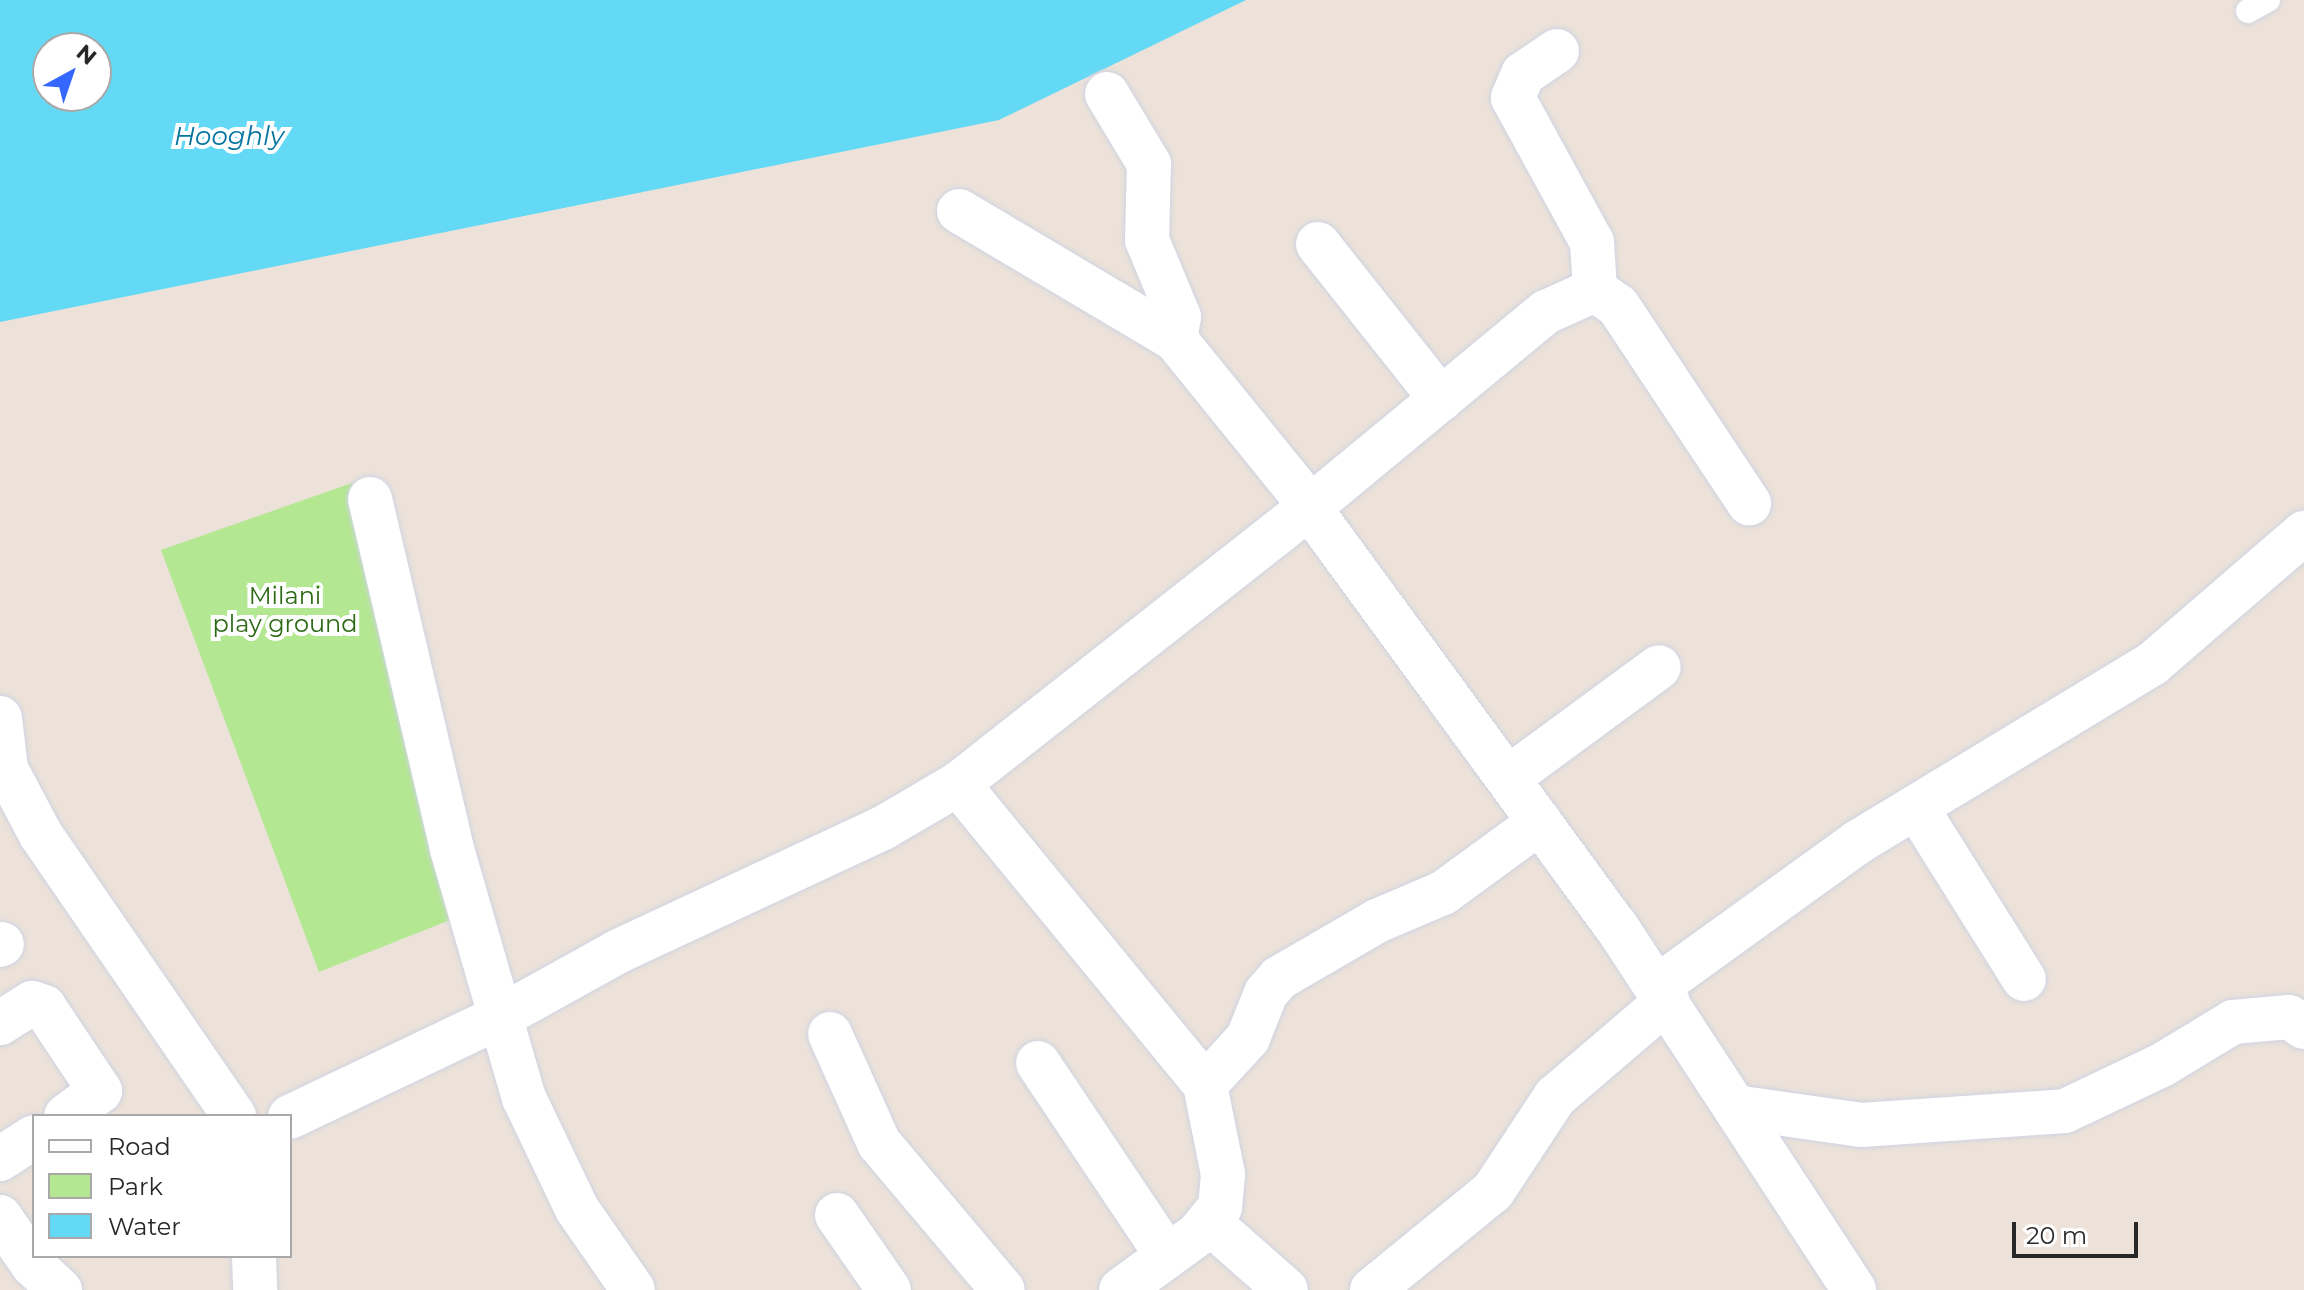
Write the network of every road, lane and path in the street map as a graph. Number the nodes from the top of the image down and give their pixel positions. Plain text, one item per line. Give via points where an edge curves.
1 (1557, 51) dead end
2 (1107, 94) dead end
3 (959, 211) dead end
4 (1318, 244) dead end
5 (1595, 290) junction
6 (1175, 339) junction
7 (1441, 399) junction
8 (370, 499) dead end
9 (1749, 503) dead end
10 (1307, 510) junction
11 (2304, 533) edge
12 (1659, 667) dead end
13 (0, 718) edge
14 (1508, 778) junction
15 (958, 784) junction
16 (1916, 807) junction
17 (1540, 822) junction
18 (2024, 979) dead end
19 (1662, 994) junction
20 (2299, 1016) edge
21 (498, 1018) junction
22 (0, 1023) edge
23 (830, 1034) dead end
24 (1038, 1063) dead end
25 (1205, 1085) junction
26 (1735, 1107) junction
27 (69, 1114) edge
28 (233, 1114) edge
29 (292, 1116) edge
30 (32, 1138) edge
31 (0, 1159) edge
32 (837, 1215) dead end
33 (0, 1217) edge
34 (1210, 1223) junction
35 (1167, 1256) junction
36 (254, 1258) edge
37 (60, 1290) edge
38 (255, 1290) edge
39 (633, 1290) edge
40 (889, 1290) edge
41 (1003, 1290) edge
42 (1121, 1290) edge
43 (1286, 1290) edge
44 (1372, 1290) edge
45 (1854, 1290) edge

1 - 5 street via 1523,74 1513,98 1592,242
2 - 6 street via 1149,164 1147,240 1179,317
3 - 6 street
4 - 7 street
5 - 7 street via 1546,312
5 - 9 street via 1618,306
6 - 10 street
7 - 10 street
8 - 21 street via 426,743
10 - 14 street
10 - 15 street
11 - 16 street via 2152,664
12 - 14 street
13 - 28 street via 6,769 41,835
14 - 17 street
15 - 21 street via 883,828 619,951
15 - 25 street
16 - 18 street
16 - 19 street via 1858,842
17 - 19 street
17 - 25 street via 1443,893 1377,921 1279,978 1266,993 1248,1038
19 - 26 street
19 - 44 street via 1555,1097 1493,1191
20 - 26 street via 2233,1022 2162,1065 2065,1111 1861,1125
21 - 29 street
21 - 39 street via 537,1132 558,1175
22 - 27 street via 32,1003 44,1007 100,1091
23 - 41 street via 879,1143
24 - 35 street
25 - 34 street via 1223,1174 1220,1207
26 - 45 street
30 - 31 street
32 - 40 street
33 - 37 street via 33,1265
34 - 35 street
34 - 43 street
35 - 42 street
36 - 38 street

